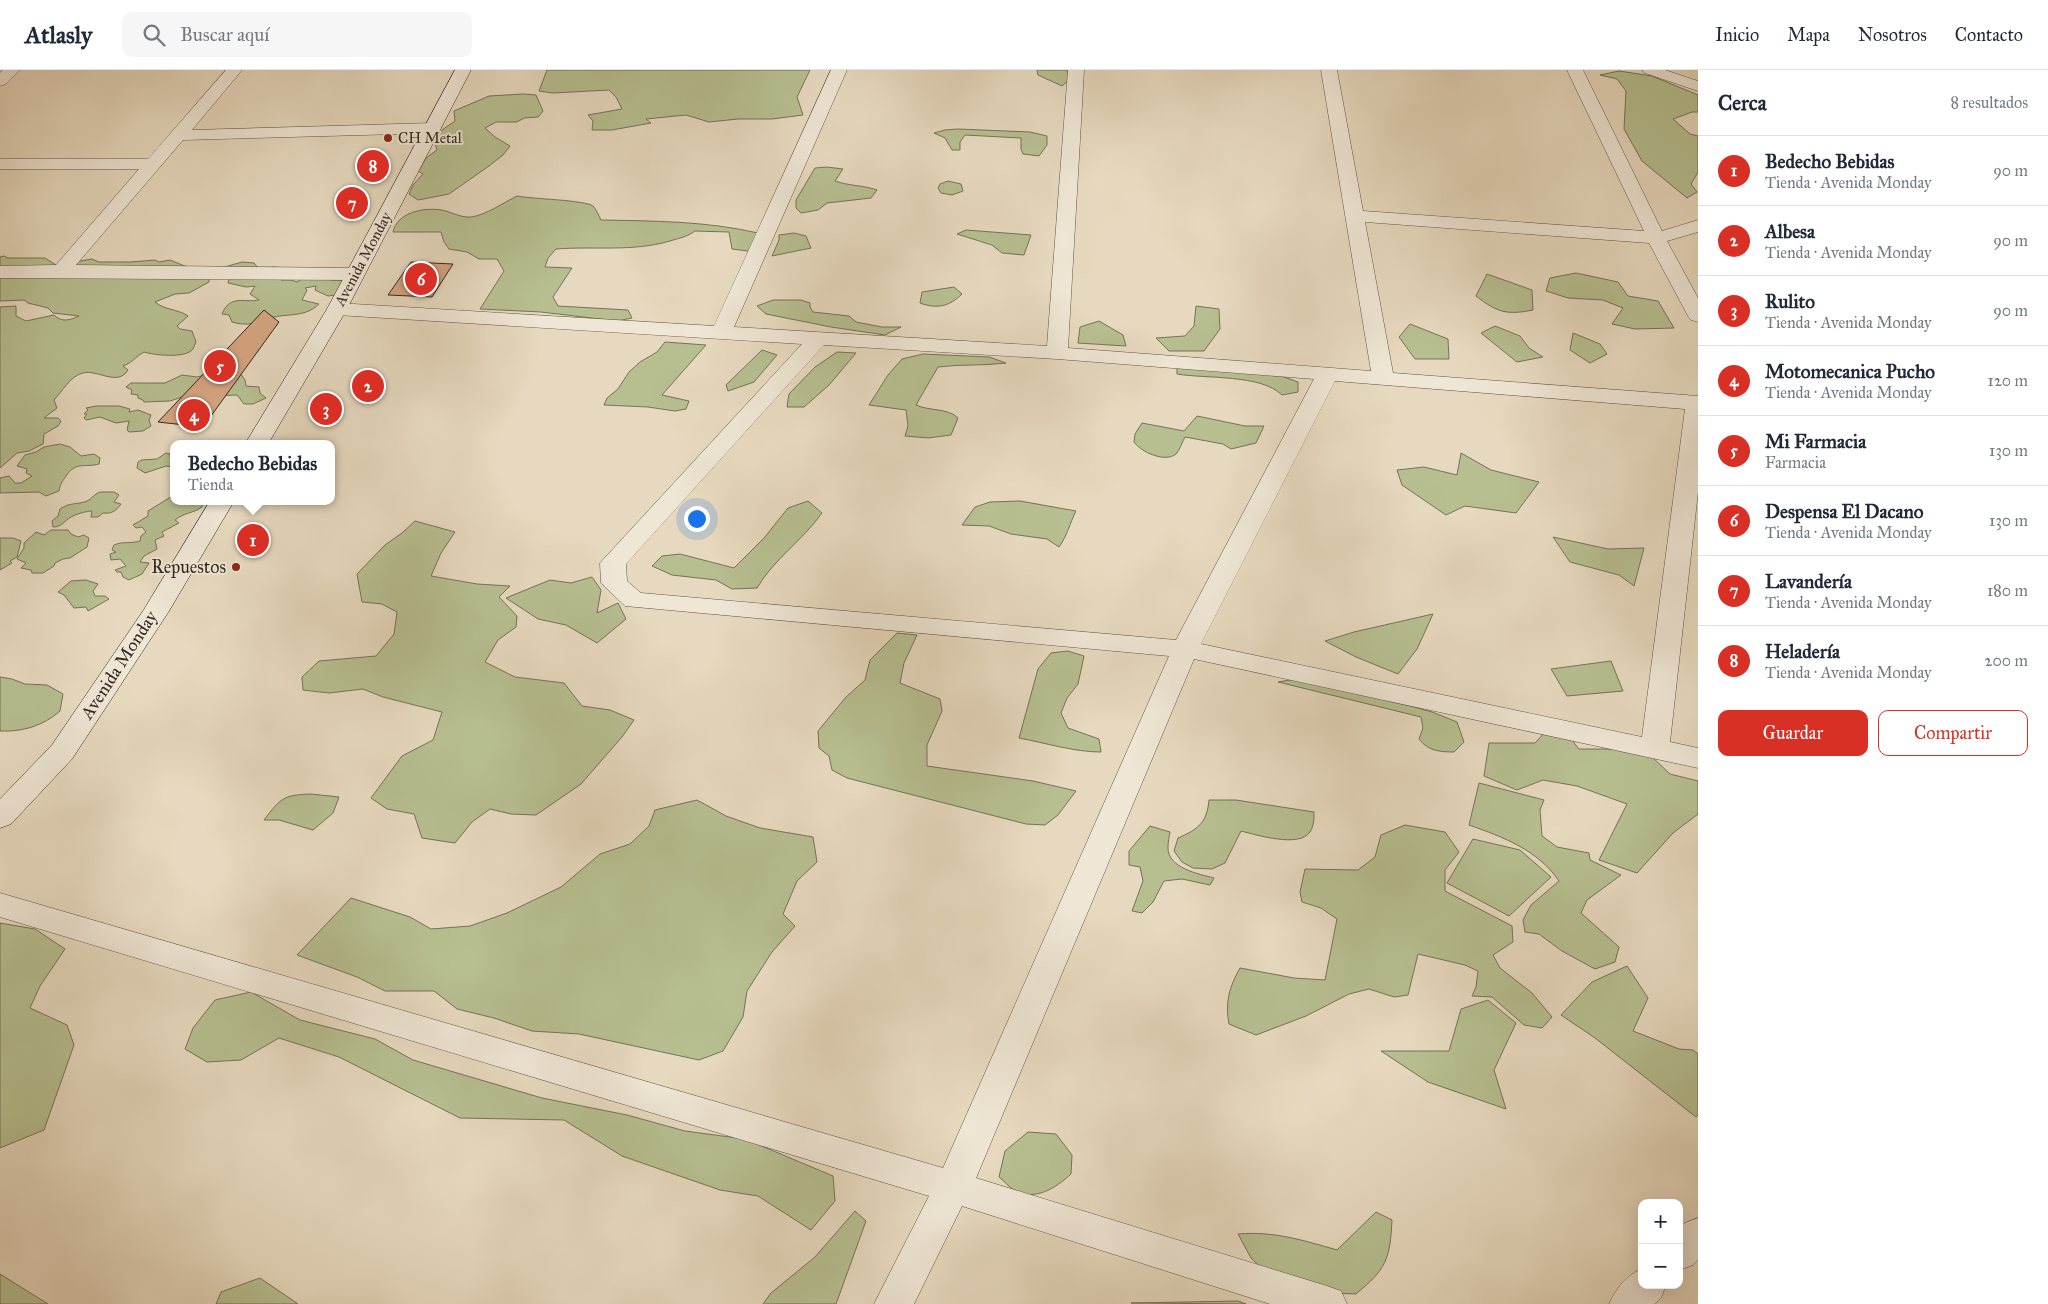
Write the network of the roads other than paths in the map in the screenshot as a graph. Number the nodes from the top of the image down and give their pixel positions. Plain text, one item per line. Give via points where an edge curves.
1 (12, 70) edge
2 (234, 70) edge
3 (463, 70) edge
4 (838, 70) edge
5 (1076, 70) edge
6 (1329, 70) edge
7 (1574, 70) edge
8 (1650, 70) edge
9 (0, 81) edge
10 (1698, 86) edge
11 (433, 128) junction
12 (179, 135) junction
13 (0, 164) edge
14 (153, 164) junction
15 (1354, 216) junction
16 (1698, 226) edge
17 (1656, 238) junction
18 (62, 271) junction
19 (0, 272) edge
20 (354, 274) junction
21 (337, 309) junction
22 (1698, 316) edge
23 (722, 332) junction
24 (819, 338) junction
25 (1057, 353) junction
26 (1327, 375) junction
27 (1383, 379) junction
28 (1698, 403) edge
29 (258, 440) edge
30 (220, 505) edge
31 (1185, 649) junction
32 (1655, 749) junction
33 (1698, 758) edge
34 (0, 816) edge
35 (0, 905) edge
36 (953, 1187) junction
37 (1698, 1235) edge
38 (1683, 1249) edge
39 (1643, 1289) edge
40 (894, 1304) edge
41 (1327, 1304) edge
42 (1629, 1304) edge

1 - 9 street
2 - 12 street
3 - 11 street, Avenida Monday
4 - 23 street
5 - 25 street
6 - 15 street
7 - 17 street
8 - 10 street
11 - 12 street
11 - 20 street, Avenida Monday
12 - 14 street
13 - 14 street
14 - 18 street
15 - 17 street
15 - 27 street
16 - 17 street
17 - 22 street
18 - 19 street
18 - 20 street
20 - 21 street, Avenida Monday
21 - 23 street
21 - 29 street, Avenida Monday
23 - 24 street
24 - 25 street
24 - 31 street via 613,563 614,583 634,600
25 - 26 street
26 - 27 street
26 - 31 street
27 - 28 street
28 - 32 street
30 - 34 street, Avenida Monday via 156,611 62,752
31 - 32 street
31 - 36 street
32 - 33 street
35 - 36 street
36 - 40 street
36 - 41 street
37 - 38 street
39 - 42 street

